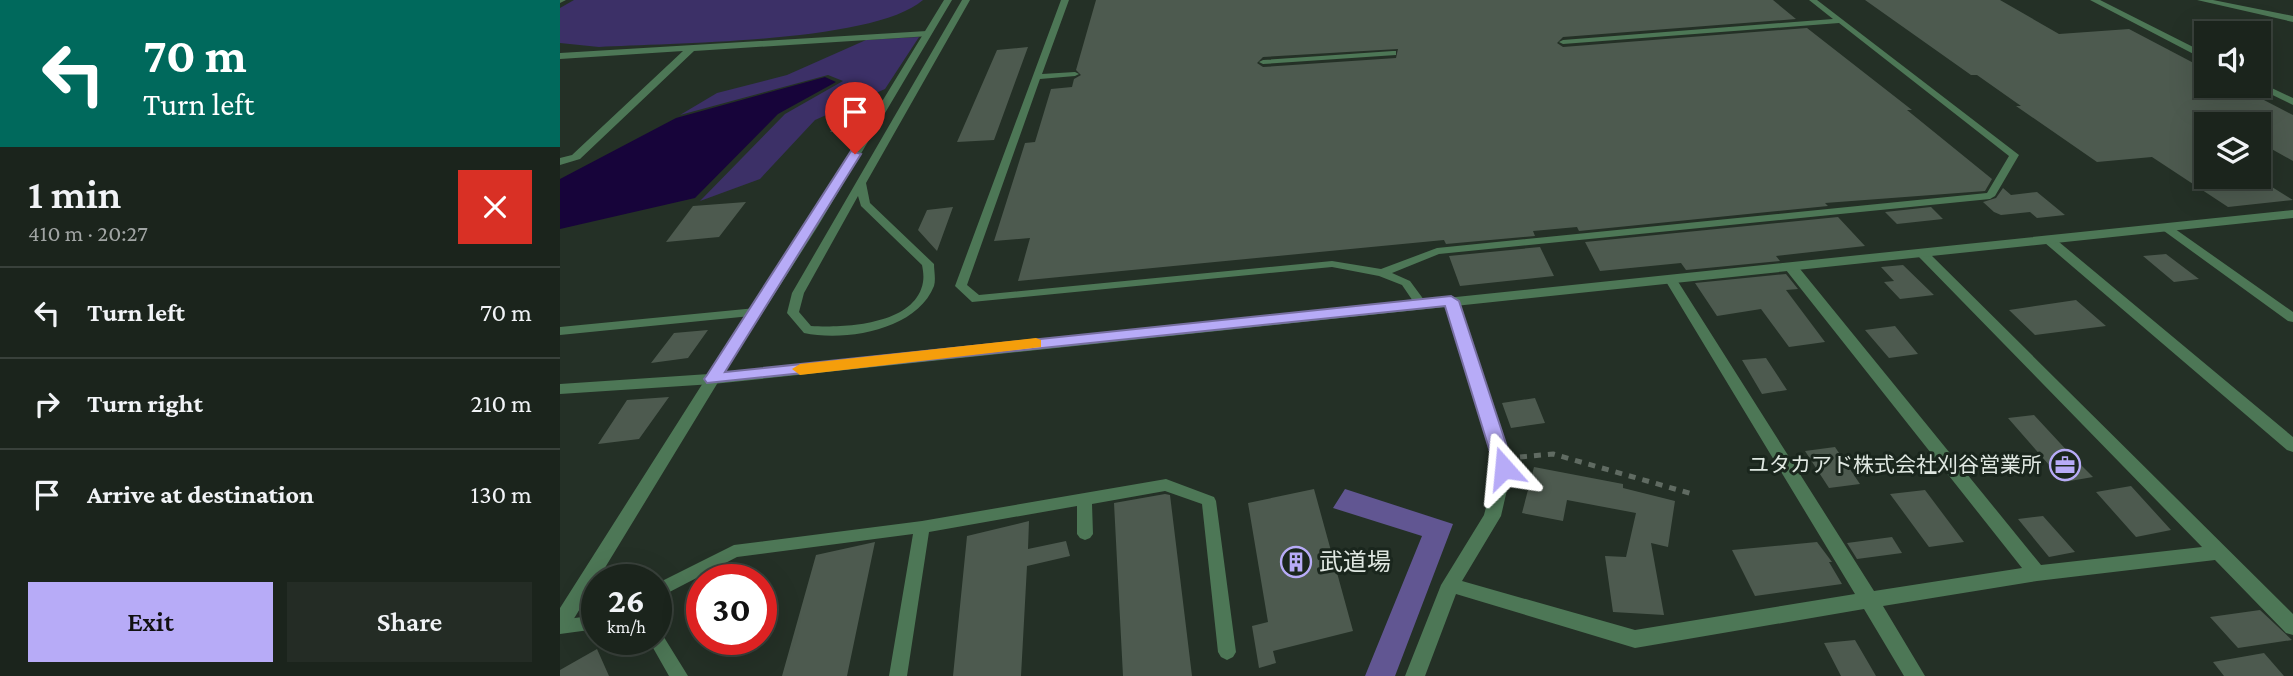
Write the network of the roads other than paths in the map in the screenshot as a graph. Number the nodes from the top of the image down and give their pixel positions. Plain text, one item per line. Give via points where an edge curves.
1 (948, 0) edge
2 (966, 0) edge
3 (1065, 0) edge
4 (1813, 0) edge
5 (2094, 0) edge
6 (2201, 0) edge
7 (2293, 19) edge
8 (1840, 20) junction
9 (926, 34) junction
10 (1563, 42) dead end
11 (692, 48) junction
12 (2194, 51) edge
13 (1393, 53) dead end
14 (560, 56) edge
15 (1264, 62) dead end
16 (1075, 74) dead end
17 (1038, 77) junction
18 (2271, 91) edge
19 (2293, 102) edge
20 (560, 162) edge
21 (861, 183) junction
22 (2293, 214) edge
23 (2168, 228) junction
24 (2049, 240) junction
25 (1922, 253) junction
26 (1791, 267) junction
27 (1382, 273) junction
28 (1671, 280) junction
29 (1451, 301) junction
30 (1421, 304) junction
31 (757, 312) junction
32 (2293, 318) edge
33 (560, 331) edge
34 (713, 379) junction
35 (560, 389) edge
36 (2293, 446) edge
37 (1084, 499) junction
38 (922, 527) junction
39 (1085, 534) dead end
40 (2219, 552) junction
41 (2037, 573) junction
42 (672, 584) edge
43 (1450, 585) junction
44 (1868, 600) junction
45 (581, 624) edge
46 (560, 626) edge
47 (2293, 627) edge
48 (1227, 652) dead end
49 (666, 655) edge
50 (679, 676) edge
51 (898, 676) edge
52 (1415, 676) edge
53 (1914, 676) edge

1 - 9 street
2 - 21 lane
3 - 17 lane
4 - 8 lane
5 - 12 street
6 - 7 street
8 - 10 lane
8 - 27 lane via 2014,155 1990,196 1437,251
9 - 11 street
9 - 31 street
11 - 14 street
11 - 20 street via 576,157
13 - 15 lane
16 - 17 lane
17 - 27 lane via 961,286 976,299 1332,264
18 - 19 street
21 - 21 lane via 798,293 793,313 808,331 844,332 885,323 916,305 929,284 928,264 865,204
22 - 23 street
23 - 24 street
23 - 32 street
24 - 25 street
24 - 36 street
25 - 26 street
25 - 40 street
26 - 28 street
26 - 41 street
27 - 30 lane via 1406,283
28 - 29 street
28 - 44 street
29 - 30 street
29 - 43 street via 1504,468 1492,516
30 - 34 street
31 - 33 street
31 - 34 street
34 - 35 street
34 - 46 street
37 - 38 lane
37 - 39 lane
37 - 48 lane via 1166,485 1209,501
38 - 42 lane via 734,551
38 - 51 lane
40 - 41 street
40 - 47 street
41 - 44 street
43 - 44 street via 1635,639
43 - 52 street
44 - 53 street
45 - 46 lane
49 - 50 lane

